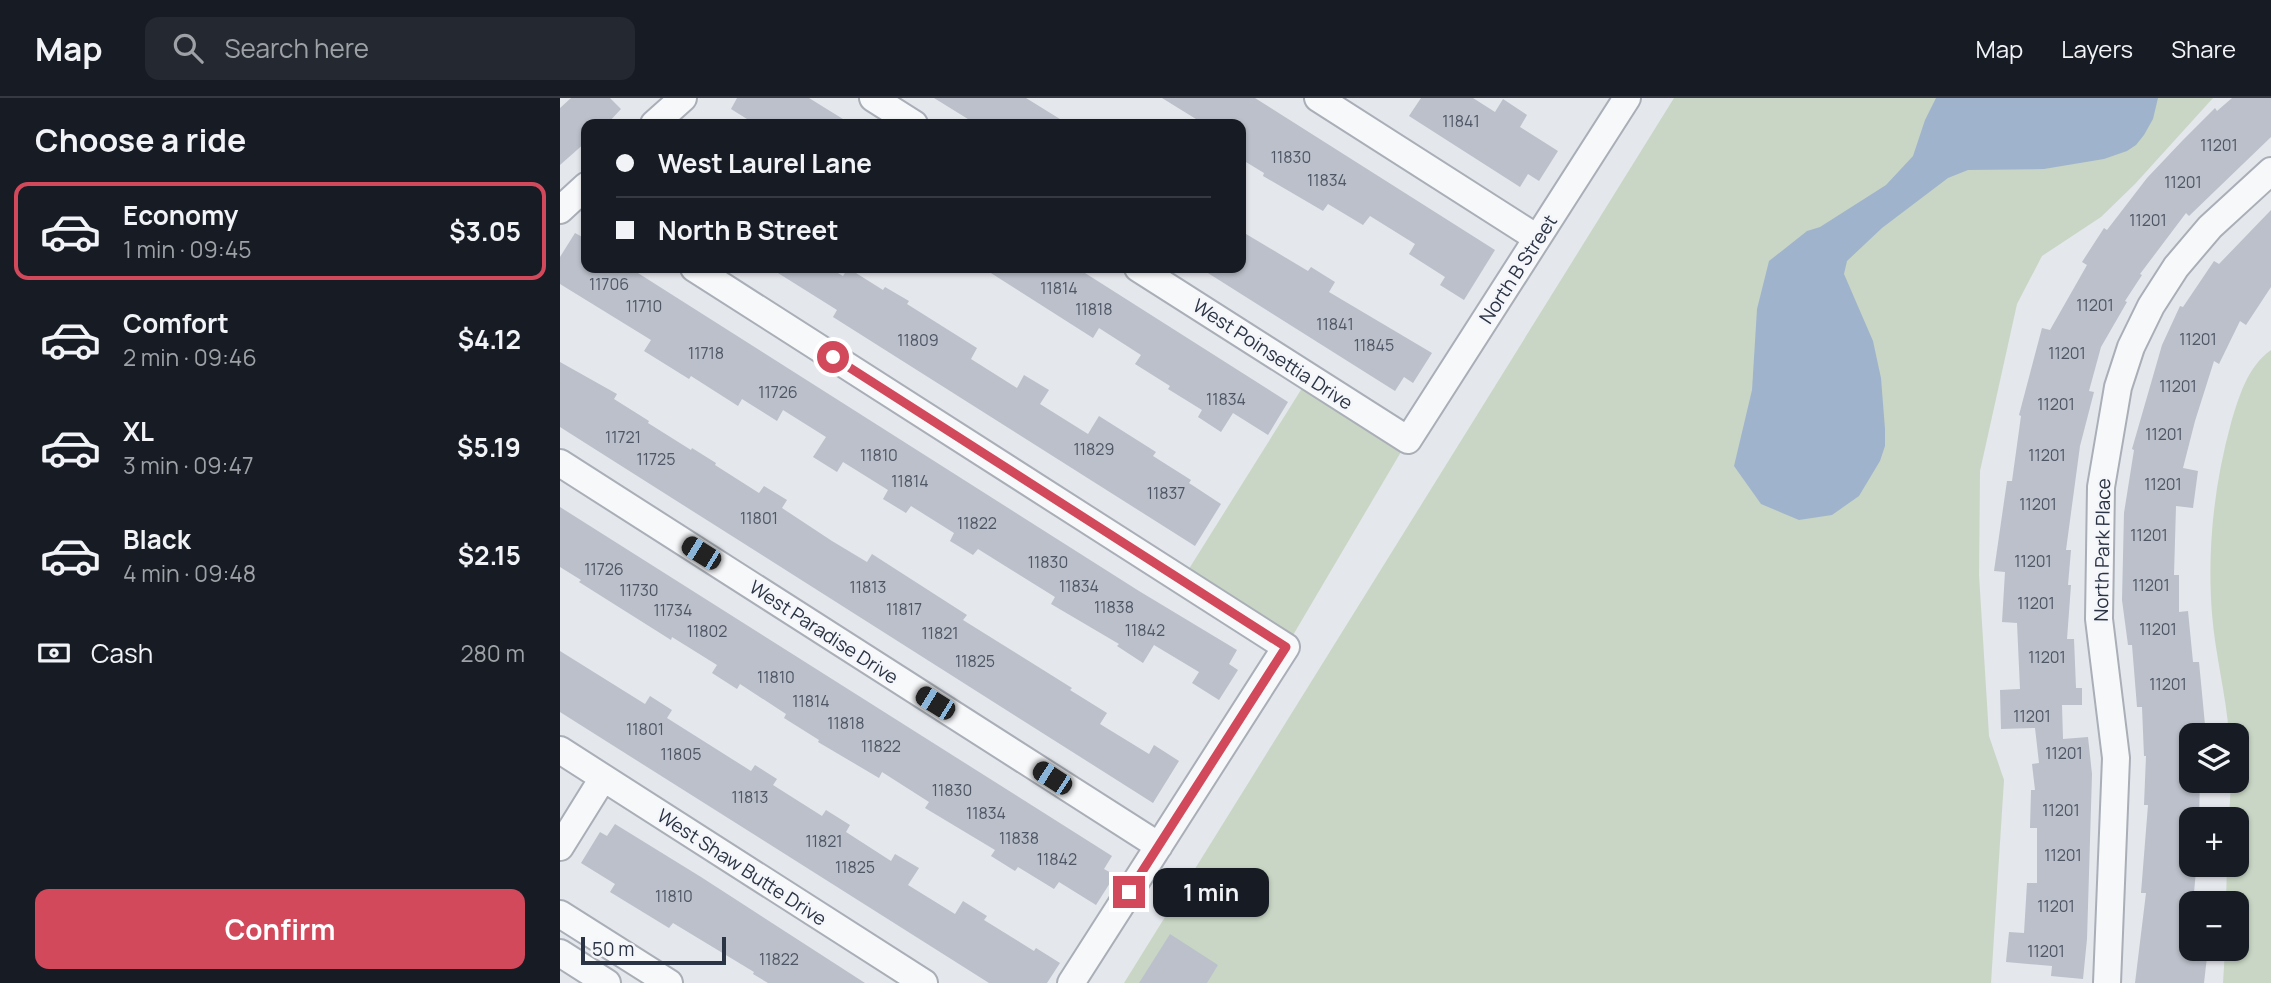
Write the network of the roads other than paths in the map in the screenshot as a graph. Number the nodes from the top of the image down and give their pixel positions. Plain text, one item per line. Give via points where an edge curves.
1 (683, 98) edge
2 (873, 98) edge
3 (1318, 98) edge
4 (1628, 98) edge
5 (660, 119) edge
6 (906, 119) edge
7 (2271, 171) edge
8 (1537, 239) junction
9 (702, 273) edge
10 (1146, 273) edge
11 (1408, 440) joint
12 (560, 463) edge
13 (560, 750) edge
14 (603, 778) junction
15 (1159, 846) junction
16 (560, 847) edge
17 (560, 914) edge
18 (560, 953) edge
19 (607, 983) edge
20 (669, 983) edge
21 (924, 983) edge
22 (1071, 983) edge
23 (2107, 983) edge

1 - 5 street
2 - 6 street
3 - 8 street
4 - 8 street, North B Street
7 - 23 street, North Park Place via 2176,267 2131,347 2118,387 2101,487 2099,619 2116,758
8 - 11 street, North B Street
9 - 15 street via 1286,647
10 - 11 street, West Poinsettia Drive
12 - 15 street, West Paradise Drive
13 - 14 street, West Shaw Butte Drive
14 - 16 street
14 - 21 street, West Shaw Butte Drive
15 - 22 street
17 - 20 street
18 - 19 street

